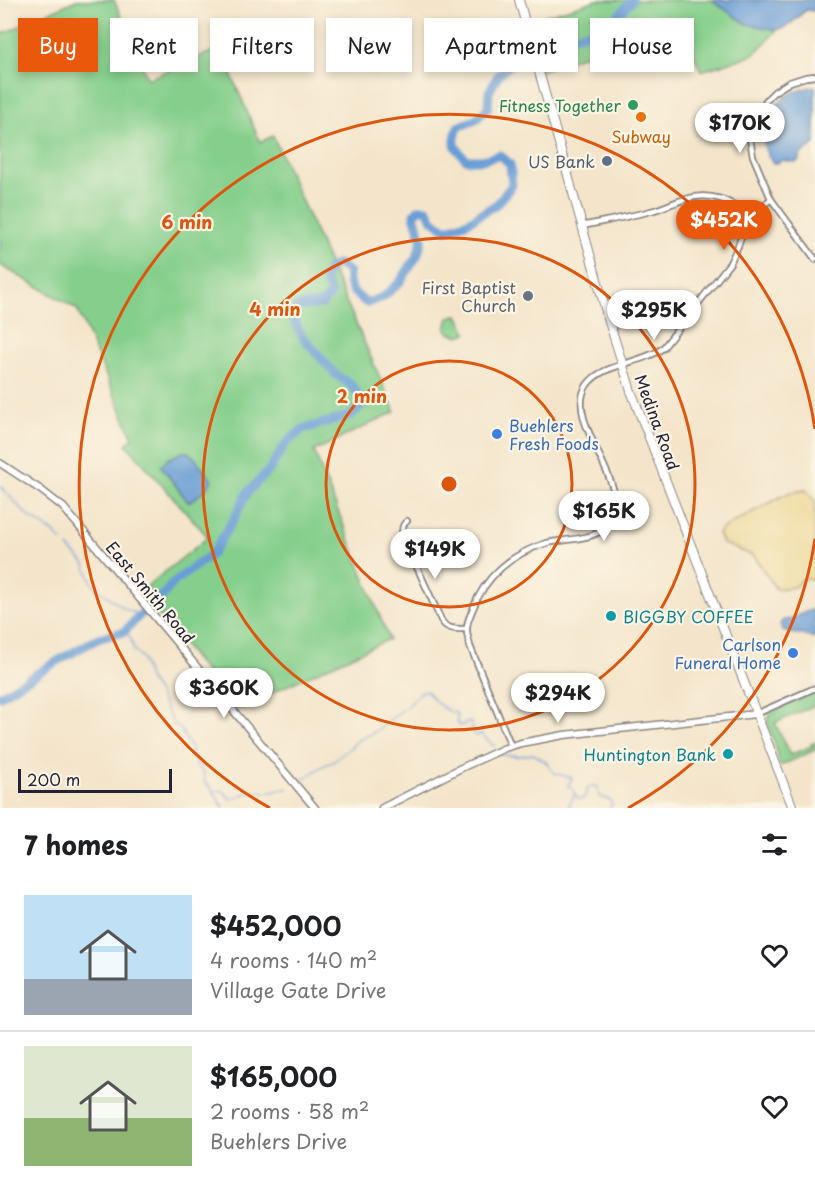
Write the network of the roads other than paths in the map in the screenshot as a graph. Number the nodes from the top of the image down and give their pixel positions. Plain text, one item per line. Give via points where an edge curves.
1 (519, 0) edge
2 (815, 76) edge
3 (771, 199) junction
4 (751, 216) junction
5 (582, 226) junction
6 (815, 259) edge
7 (622, 365) junction
8 (0, 463) edge
9 (407, 521) dead end
10 (466, 629) junction
11 (815, 688) edge
12 (756, 714) junction
13 (511, 746) junction
14 (315, 808) edge
15 (382, 808) edge
16 (793, 808) edge

1 - 5 highway, Medina Road
2 - 3 street via 790,82 774,92 753,123 750,148
3 - 4 street
3 - 6 street
4 - 5 street via 726,200 702,196
4 - 7 street via 730,263 668,343 650,357
5 - 7 highway, Medina Road
7 - 10 street via 602,373 586,386 581,407 615,494 613,518 592,535 547,543 511,559 477,596
7 - 12 highway, Medina Road
8 - 14 street, East Smith Road via 63,507
9 - 10 street via 402,528 403,536 443,624
10 - 13 street
11 - 12 street
12 - 13 street via 564,735
12 - 16 highway, Medina Road
13 - 15 street

